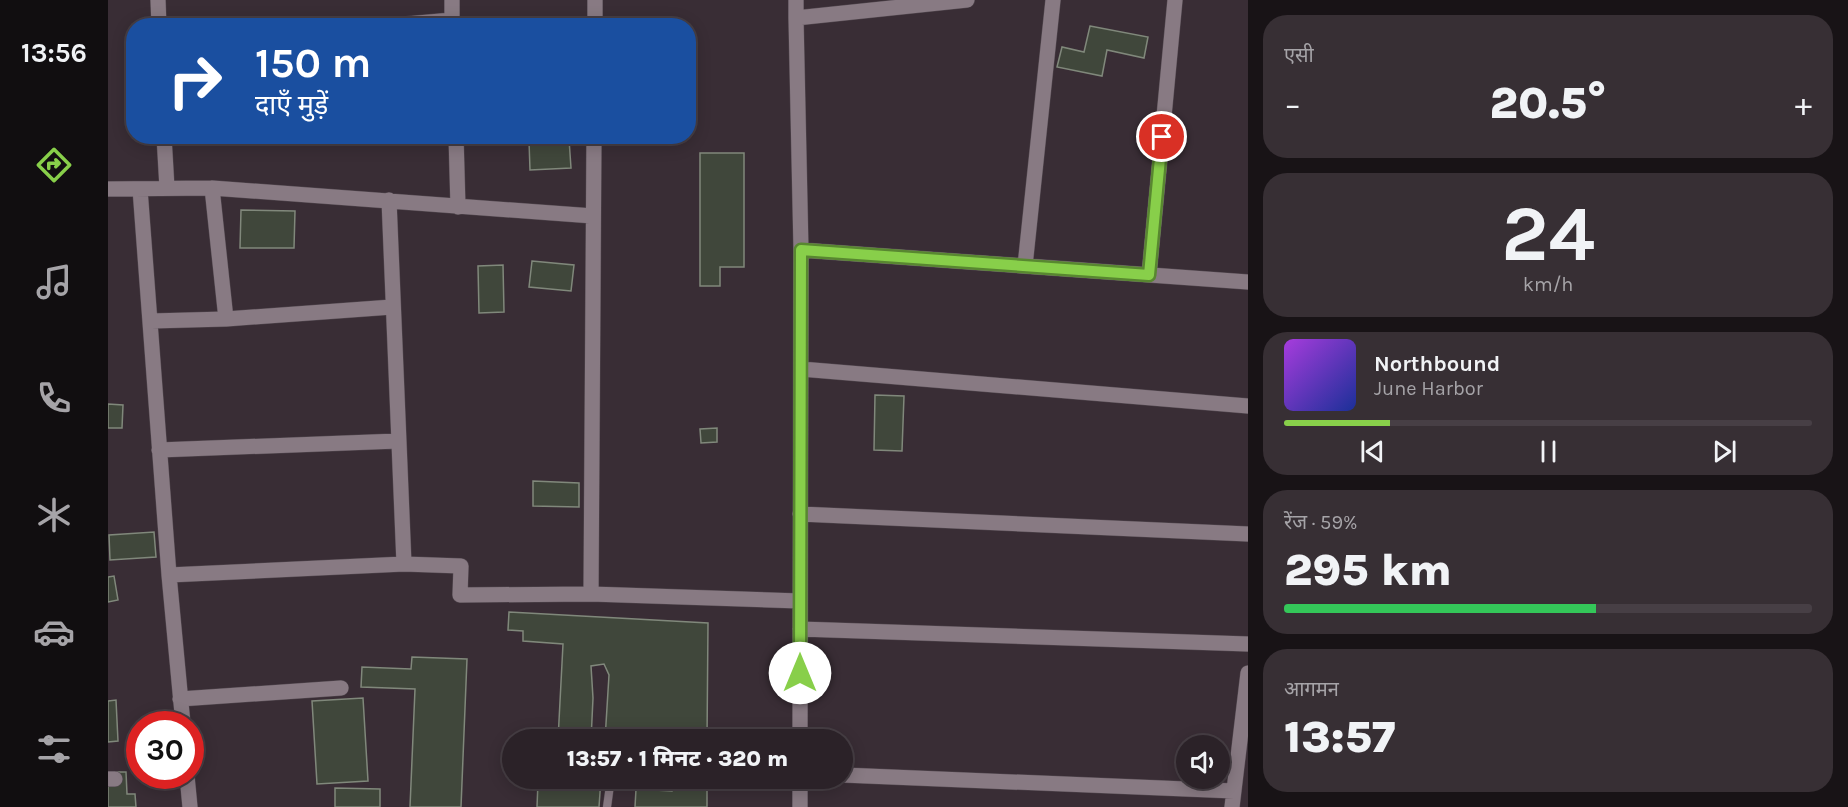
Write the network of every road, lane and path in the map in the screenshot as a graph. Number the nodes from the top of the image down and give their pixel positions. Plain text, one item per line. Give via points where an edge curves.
1 (158, 0) edge
2 (452, 0) edge
3 (595, 0) edge
4 (796, 0) edge
5 (967, 0) edge
6 (1053, 0) edge
7 (1175, 0) edge
8 (159, 18) edge
9 (452, 18) edge
10 (595, 18) edge
11 (796, 18) junction
12 (164, 144) edge
13 (456, 144) edge
14 (594, 144) edge
15 (167, 188) junction
16 (212, 188) junction
17 (108, 189) edge
18 (140, 189) junction
19 (389, 200) junction
20 (458, 207) junction
21 (593, 216) junction
22 (801, 250) junction
23 (1025, 266) junction
24 (1149, 275) junction
25 (1248, 282) edge
26 (392, 306) junction
27 (226, 319) junction
28 (151, 321) junction
29 (801, 369) junction
30 (1248, 406) edge
31 (398, 441) junction
32 (159, 450) junction
33 (800, 514) junction
34 (1248, 534) edge
35 (404, 564) junction
36 (170, 575) junction
37 (591, 594) junction
38 (800, 601) junction
39 (800, 629) junction
40 (1248, 644) edge
41 (1248, 673) edge
42 (341, 688) dead end
43 (180, 699) junction
44 (181, 711) edge
45 (800, 729) edge
46 (853, 776) edge
47 (188, 789) edge
48 (609, 789) edge
49 (800, 789) edge
50 (1233, 799) edge
51 (190, 807) edge
52 (607, 807) edge
53 (800, 807) edge

1 - 8 street
2 - 9 street
3 - 10 street
4 - 11 street
5 - 11 street
6 - 23 street
7 - 24 street
11 - 22 street
12 - 15 street
13 - 20 street
14 - 21 street
15 - 16 street
15 - 18 street
16 - 19 street
16 - 27 street
17 - 18 street
18 - 28 street
19 - 20 street
19 - 26 street
20 - 21 street
21 - 37 street
22 - 23 street
22 - 29 street
23 - 24 street
24 - 25 street
26 - 27 street
26 - 31 street
27 - 28 street
28 - 32 street
29 - 30 street
29 - 33 street
31 - 32 street
31 - 35 street
32 - 36 street
33 - 34 street
33 - 38 street
35 - 36 street
35 - 37 street via 461,567 460,595
36 - 43 street
37 - 38 street
38 - 39 street
39 - 40 street
39 - 45 street
41 - 50 street
42 - 43 street
43 - 44 street
46 - 50 street
47 - 51 street
48 - 52 lane
49 - 53 street

